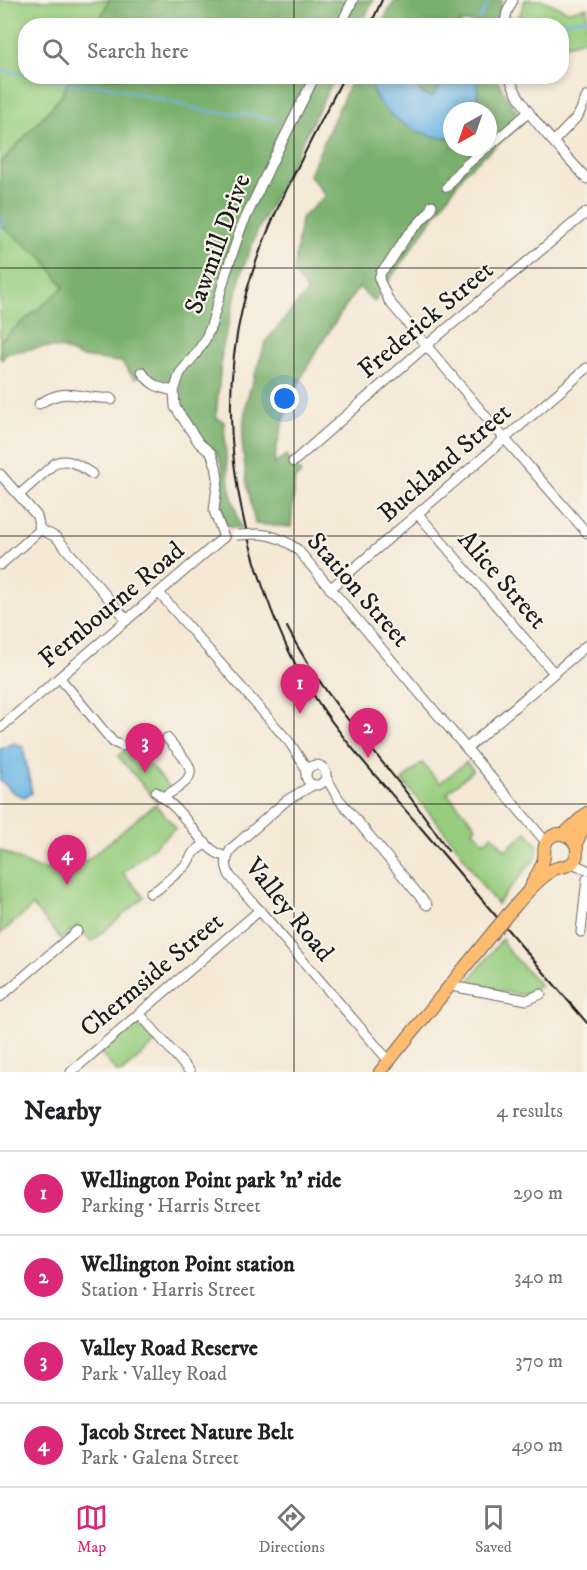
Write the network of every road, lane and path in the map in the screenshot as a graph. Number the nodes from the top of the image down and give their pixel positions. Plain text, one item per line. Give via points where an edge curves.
1 (353, 0) edge
2 (513, 0) edge
3 (344, 18) edge
4 (506, 18) edge
5 (311, 84) edge
6 (512, 84) edge
7 (587, 96) edge
8 (529, 112) junction
9 (497, 139) edge
10 (554, 141) junction
11 (477, 156) edge
12 (587, 179) edge
13 (447, 187) dead end
14 (432, 205) dead end
15 (587, 212) edge
16 (427, 345) junction
17 (587, 368) edge
18 (141, 372) dead end
19 (174, 392) junction
20 (112, 400) dead end
21 (39, 404) dead end
22 (504, 438) junction
23 (293, 462) dead end
24 (0, 474) edge
25 (92, 474) dead end
26 (19, 495) junction
27 (418, 514) junction
28 (40, 530) junction
29 (587, 533) edge
30 (224, 537) junction
31 (0, 565) edge
32 (330, 589) junction
33 (159, 592) junction
34 (127, 620) junction
35 (587, 645) edge
36 (554, 673) junction
37 (60, 678) junction
38 (0, 728) edge
39 (167, 738) dead end
40 (290, 743) junction
41 (122, 747) dead end
42 (467, 748) junction
43 (318, 765) junction
44 (306, 774) junction
45 (326, 777) junction
46 (315, 785) junction
47 (338, 798) junction
48 (287, 800) junction
49 (587, 813) edge
50 (587, 824) edge
51 (564, 834) junction
52 (546, 842) junction
53 (206, 843) junction
54 (576, 845) junction
55 (545, 856) junction
56 (227, 857) junction
57 (572, 863) junction
58 (557, 867) junction
59 (587, 870) edge
60 (587, 879) edge
61 (530, 887) junction
62 (150, 893) dead end
63 (427, 905) dead end
64 (260, 910) junction
65 (77, 931) dead end
66 (581, 932) dead end
67 (55, 936) dead end
68 (62, 944) junction
69 (451, 986) junction
70 (541, 994) dead end
71 (0, 997) edge
72 (139, 1013) junction
73 (389, 1061) junction
74 (71, 1072) edge
75 (190, 1072) edge
76 (380, 1072) edge

1 - 3 street
2 - 4 street
5 - 19 street, Sawmill Drive via 241,228 208,333 180,373
6 - 8 street
7 - 10 street via 578,116
8 - 9 street
8 - 10 street
10 - 12 street
11 - 13 street
14 - 16 street via 379,279 389,301
15 - 16 street, Frederick Street
16 - 22 street
16 - 23 street, Frederick Street
17 - 22 street, Buckland Street
18 - 19 street via 157,387
19 - 30 street via 175,407 199,443 211,453 216,466 214,511
20 - 21 street via 68,394 50,397
22 - 27 street, Buckland Street
22 - 29 street
24 - 26 street
25 - 26 street via 61,460
26 - 28 street via 37,516
27 - 32 street, Buckland Street
27 - 36 street, Alice Street
28 - 31 street
28 - 34 street via 57,538
30 - 32 street, Station Street, bridge via 259,534 287,542
30 - 33 street, Fernbourne Road
32 - 42 street, Station Street
33 - 34 street, Fernbourne Road
33 - 40 street
34 - 37 street, Fernbourne Road
35 - 36 street
36 - 42 street
37 - 38 street, Fernbourne Road
37 - 41 street via 113,742
39 - 53 street, Valley Road via 190,770 182,786 159,794
40 - 43 street
40 - 44 street
42 - 52 street, Station Street
43 - 44 street via 310,767
43 - 45 street
44 - 46 street via 308,782
44 - 48 street
45 - 46 street via 323,783
45 - 47 street
46 - 47 street
46 - 48 street
47 - 63 street
48 - 56 street via 231,849
49 - 51 main road
50 - 54 main road
51 - 52 main road via 554,835
51 - 54 main road
52 - 55 main road
53 - 56 street, Valley Road via 212,851
53 - 62 street via 186,865
54 - 57 main road via 577,855
55 - 58 main road
55 - 61 main road
56 - 64 street, Valley Road via 230,876
57 - 58 main road
57 - 59 street
58 - 61 main road
60 - 66 street
61 - 69 main road, bridge
64 - 72 street, Chermside Street
64 - 73 street, Valley Road
65 - 68 street
67 - 68 street
68 - 71 street
69 - 70 street via 527,1000
69 - 73 main road
72 - 74 street, Chermside Street
72 - 75 street
73 - 76 main road

